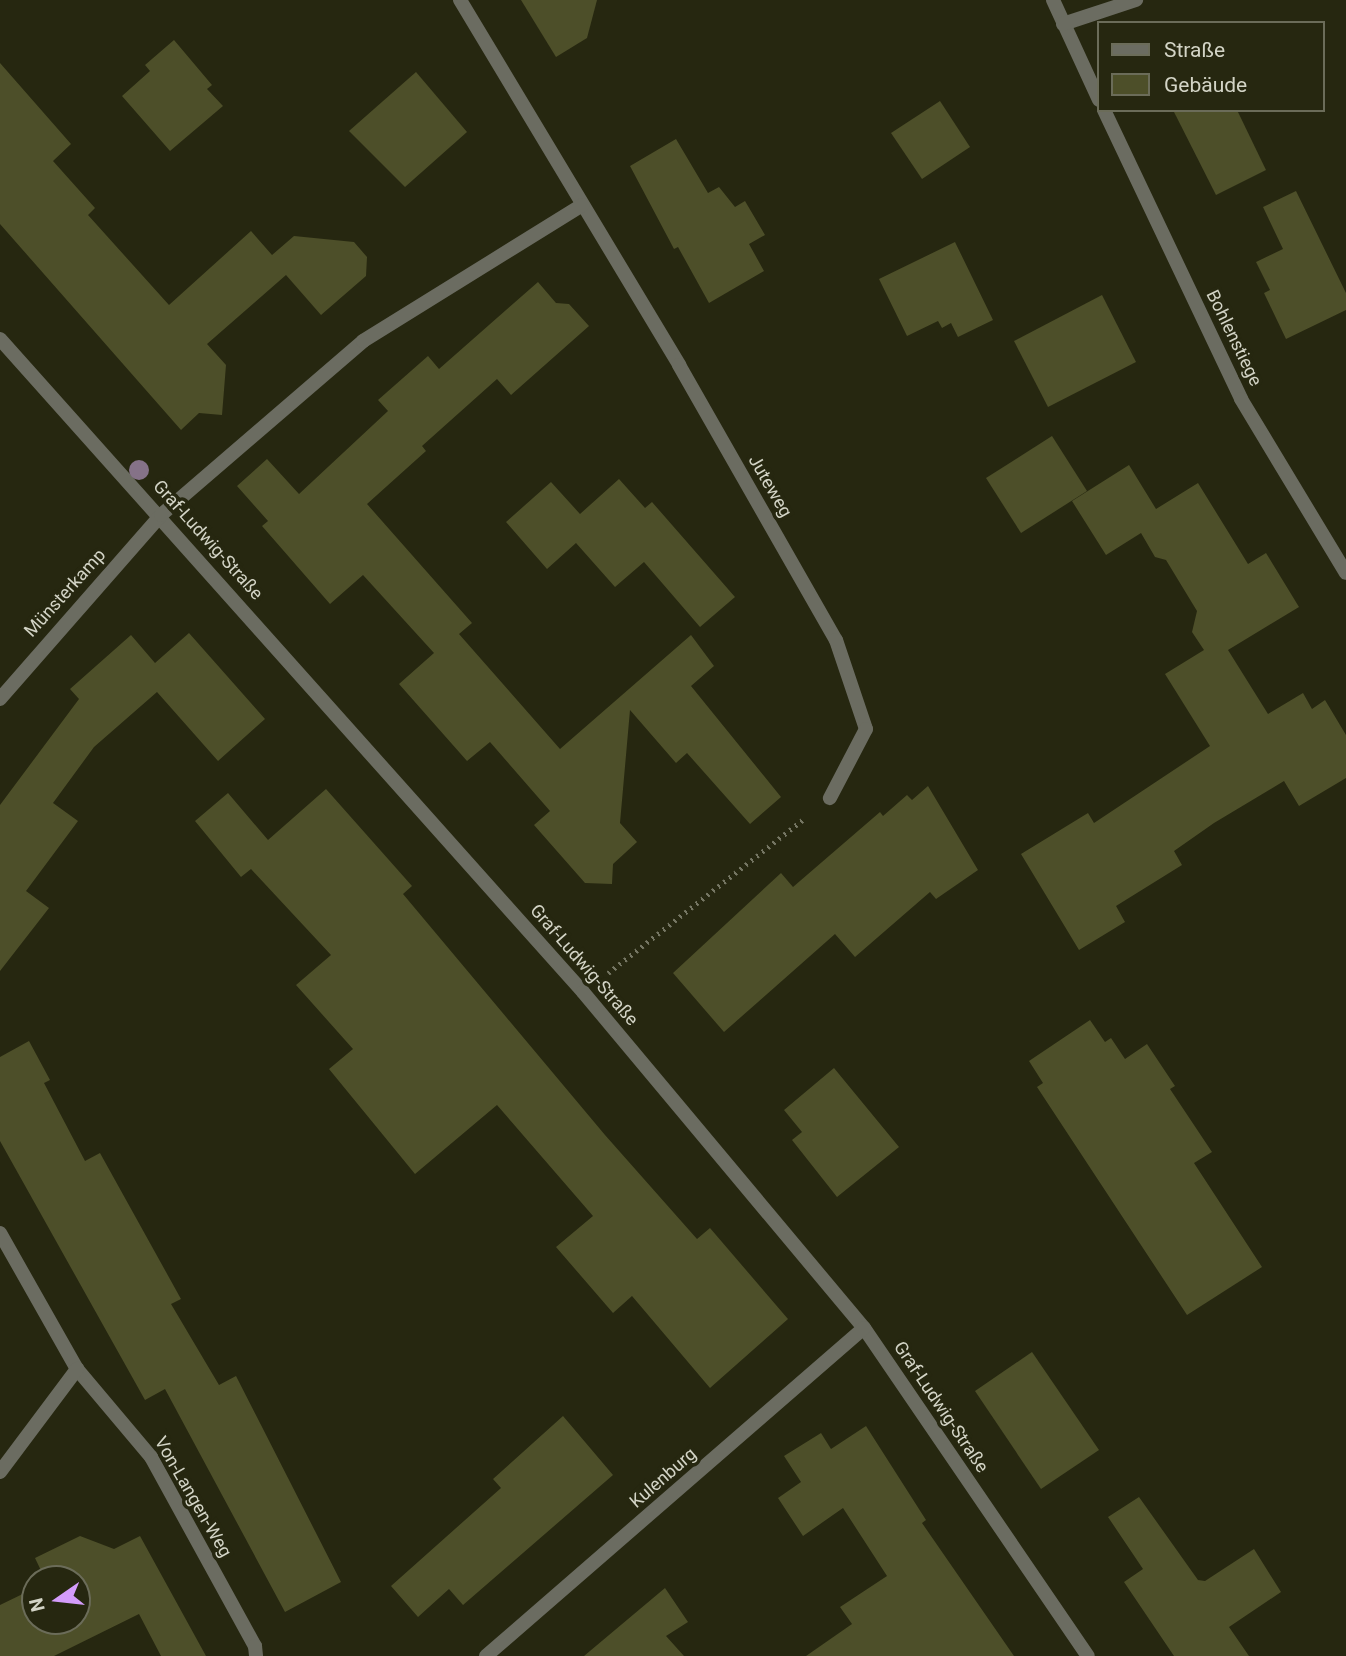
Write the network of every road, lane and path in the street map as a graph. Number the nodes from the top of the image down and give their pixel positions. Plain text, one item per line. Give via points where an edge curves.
1 (460, 0) edge
2 (1053, 0) edge
3 (1136, 0) edge
4 (1063, 24) junction
5 (1098, 98) edge
6 (1105, 112) edge
7 (582, 205) junction
8 (0, 339) edge
9 (161, 515) junction
10 (1346, 573) edge
11 (0, 699) edge
12 (830, 798) joint
13 (583, 992) junction
14 (0, 1233) edge
15 (864, 1328) junction
16 (77, 1369) junction
17 (0, 1472) edge
18 (256, 1656) edge
19 (486, 1656) edge
20 (1088, 1656) edge

1 - 7 street, Juteweg
2 - 4 street
3 - 4 street
4 - 5 street
6 - 10 street, Bohlenstiege via 1241,399
7 - 9 street via 363,341
7 - 12 street, Juteweg via 836,640 866,729
8 - 9 street, Graf-Ludwig-Straße
9 - 11 street, Münsterkamp
9 - 13 street, Graf-Ludwig-Straße
12 - 13 path
13 - 15 street, Graf-Ludwig-Straße
14 - 16 street, Von-Langen-Weg
15 - 19 street, Kulenburg
15 - 20 street, Graf-Ludwig-Straße
16 - 17 street
16 - 18 street, Von-Langen-Weg via 151,1457 255,1646

